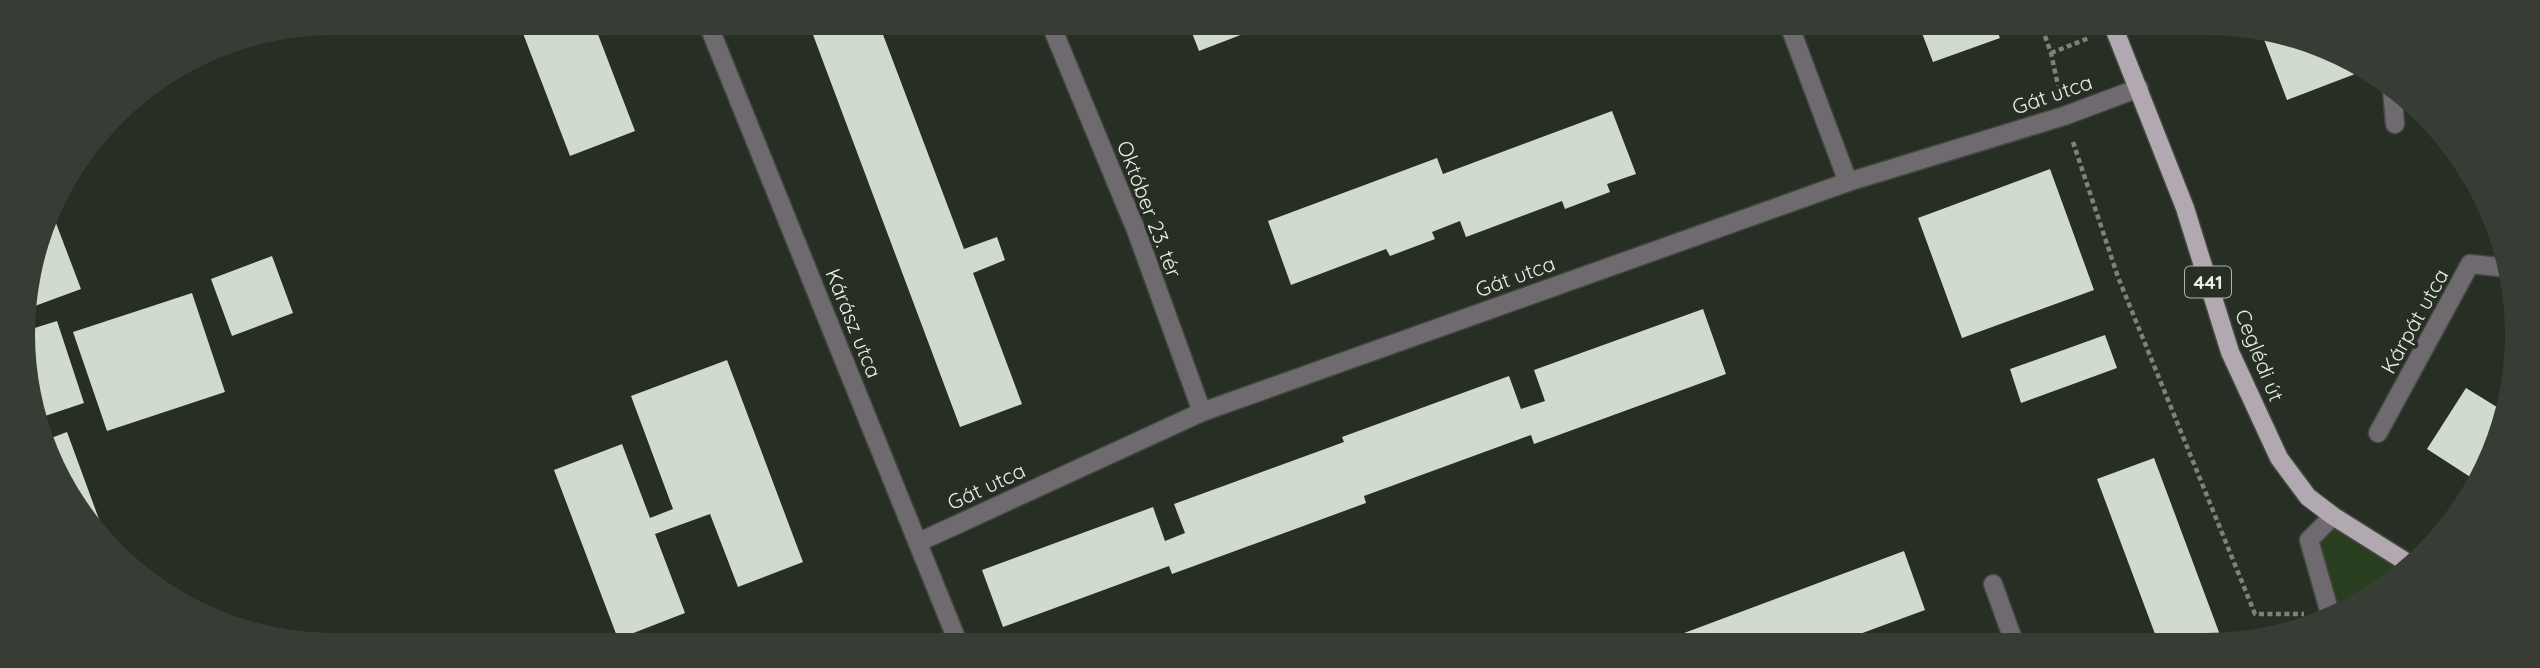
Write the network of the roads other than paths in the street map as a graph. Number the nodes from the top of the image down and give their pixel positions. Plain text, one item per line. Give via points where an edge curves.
1 (712, 35) edge
2 (1055, 35) edge
3 (1793, 35) edge
4 (2109, 35) edge
5 (2139, 88) junction
6 (2393, 101) edge
7 (2395, 124) dead end
8 (1847, 182) junction
9 (2497, 267) edge
10 (1202, 412) junction
11 (2378, 433) dead end
12 (2333, 516) junction
13 (919, 542) junction
14 (2402, 560) edge
15 (1993, 584) dead end
16 (2328, 606) edge
17 (954, 633) edge
18 (2011, 633) edge

1 - 13 street, Kárász utca
2 - 10 street, Október 23. tér via 1136,230
3 - 8 street
4 - 5 main road, Ceglédi út / 441
5 - 8 street, Gát utca via 2064,116
5 - 12 main road, Ceglédi út / 441 via 2185,208 2230,352 2279,458 2308,497
6 - 7 street
8 - 10 street, Gát utca
9 - 11 street, Kárpát utca via 2470,264
10 - 13 street, Gát utca
12 - 14 main road, Ceglédi út / 441
12 - 16 street via 2309,540
13 - 17 street, Kárász utca
15 - 18 street

